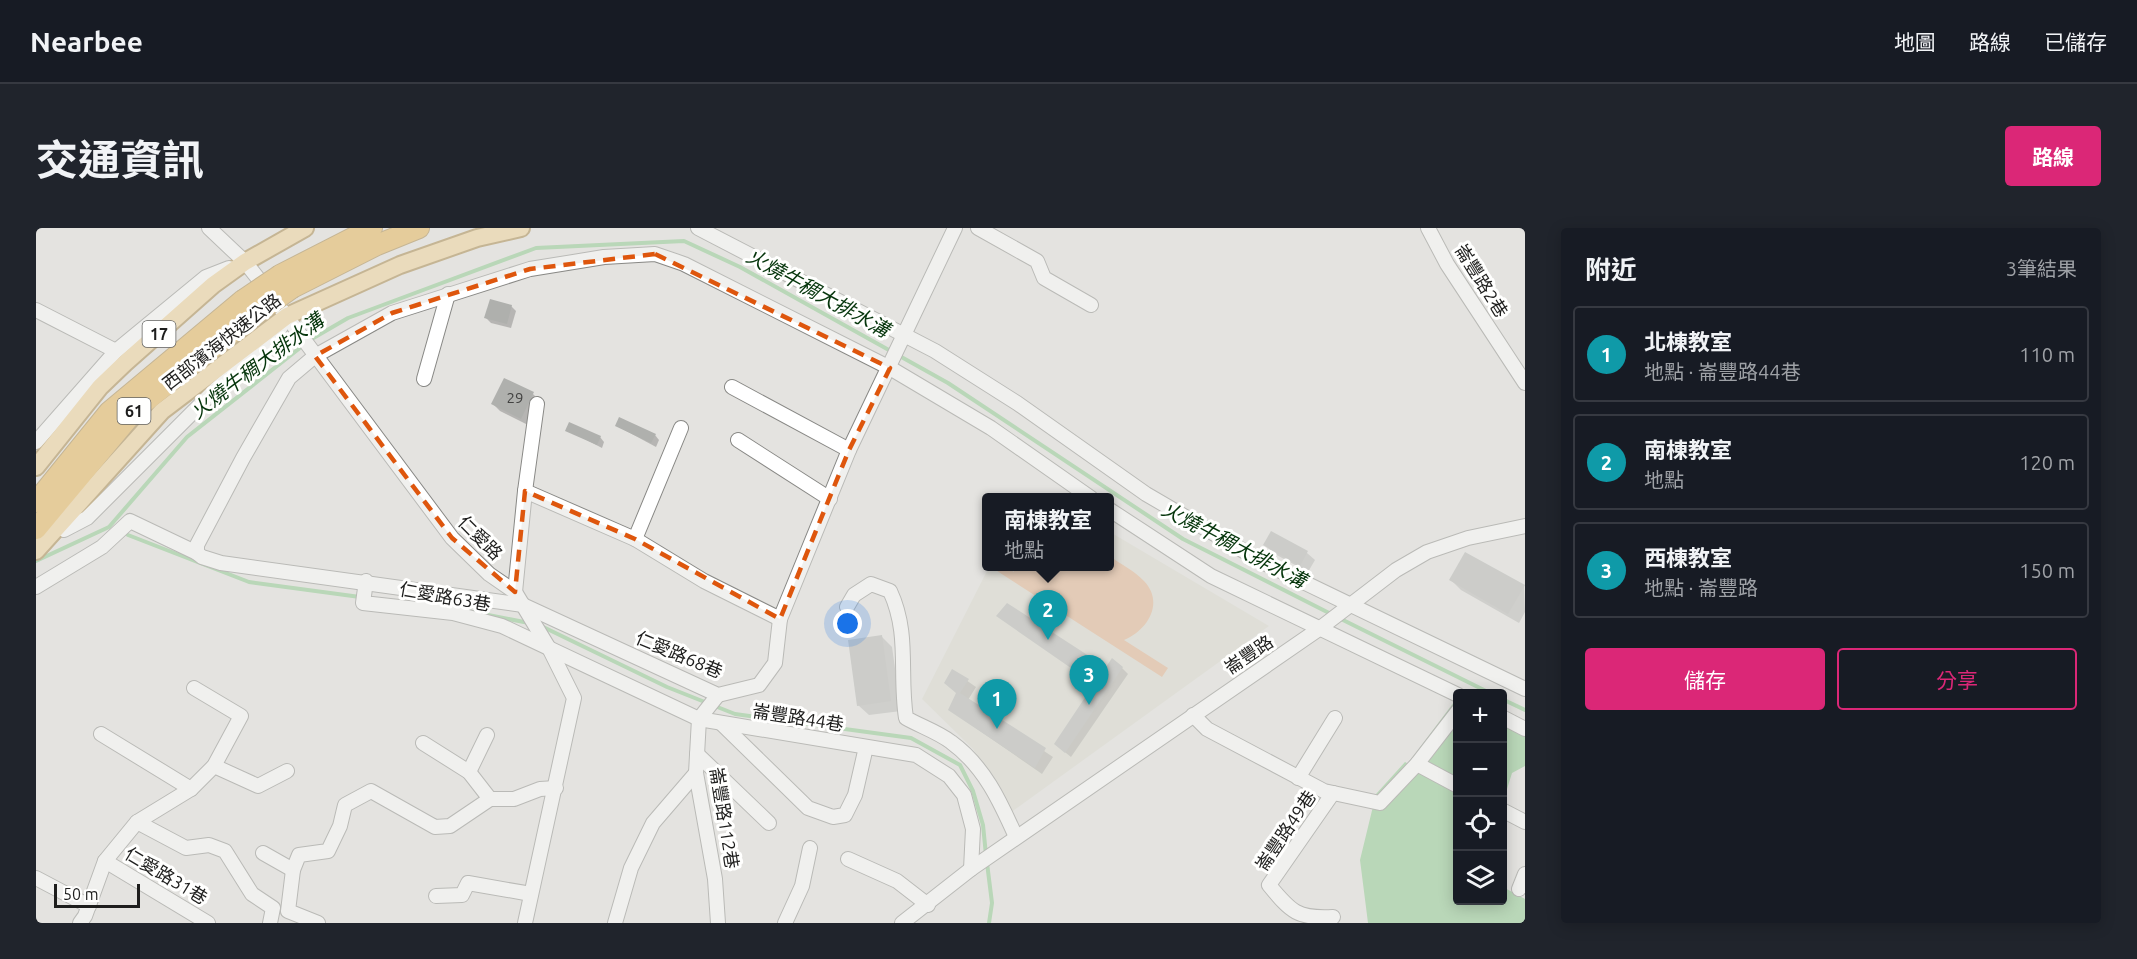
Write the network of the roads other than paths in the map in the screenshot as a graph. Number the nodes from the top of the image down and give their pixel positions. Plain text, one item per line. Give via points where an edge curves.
1 (209, 228) edge
2 (305, 228) edge
3 (372, 228) edge
4 (420, 228) edge
5 (521, 228) edge
6 (699, 228) edge
7 (955, 228) edge
8 (978, 228) edge
9 (1428, 228) edge
10 (245, 262) junction
11 (286, 282) junction
12 (448, 294) junction
13 (1091, 305) dead end
14 (248, 307) junction
15 (36, 310) edge
16 (287, 316) junction
17 (905, 335) junction
18 (116, 351) junction
19 (315, 356) junction
20 (890, 368) junction
21 (424, 379) dead end
22 (1525, 382) edge
23 (732, 387) dead end
24 (537, 404) dead end
25 (681, 428) dead end
26 (738, 440) dead end
27 (36, 442) edge
28 (849, 450) junction
29 (36, 467) edge
30 (525, 491) junction
31 (1084, 493) edge
32 (830, 499) junction
33 (36, 502) edge
34 (1114, 513) edge
35 (1525, 526) edge
36 (64, 530) dead end
37 (41, 533) edge
38 (635, 539) junction
39 (36, 551) edge
40 (197, 553) junction
41 (366, 581) junction
42 (36, 588) edge
43 (515, 592) junction
44 (1353, 604) junction
45 (523, 605) junction
46 (847, 607) dead end
47 (780, 619) junction
48 (1319, 629) junction
49 (550, 650) junction
50 (194, 688) dead end
51 (1525, 689) edge
52 (1453, 693) edge
53 (718, 695) junction
54 (1193, 715) junction
55 (1453, 717) edge
56 (699, 718) junction
57 (1335, 718) dead end
58 (1507, 719) edge
59 (722, 724) junction
60 (1525, 729) edge
61 (101, 734) dead end
62 (487, 735) dead end
63 (423, 743) dead end
64 (866, 747) junction
65 (697, 754) junction
66 (1417, 764) junction
67 (214, 766) junction
68 (287, 771) dead end
69 (469, 772) junction
70 (696, 773) junction
71 (1298, 778) junction
72 (1453, 783) edge
73 (556, 788) junction
74 (191, 789) junction
75 (1333, 793) junction
76 (490, 799) junction
77 (1507, 812) edge
78 (137, 822) junction
79 (1525, 822) edge
80 (769, 823) dead end
81 (1012, 841) junction
82 (810, 848) dead end
83 (263, 853) dead end
84 (848, 859) dead end
85 (105, 861) junction
86 (975, 867) junction
87 (293, 870) junction
88 (1525, 874) edge
89 (36, 878) edge
90 (1519, 889) dead end
91 (531, 894) junction
92 (436, 896) dead end
93 (928, 905) junction
94 (89, 906) junction
95 (1333, 917) dead end
96 (80, 923) edge
97 (208, 923) edge
98 (270, 923) edge
99 (318, 923) edge
100 (525, 923) edge
101 (615, 923) edge
102 (718, 923) edge
103 (785, 923) edge
104 (902, 923) edge

1 - 10 street, 仁愛路
2 - 10 main road, 17
3 - 11 highway, 西部濱海快速公路 / 61
4 - 11 highway, 西部濱海快速公路 / 61
5 - 16 main road via 477,238 400,265
6 - 17 street
7 - 17 street, 仁愛路68巷
8 - 13 street via 1037,261 1044,278
9 - 22 street, 崙豐路2巷 via 1447,264
10 - 16 street, 仁愛路
10 - 18 street via 206,277
10 - 29 main road, 17 via 213,285 117,371
11 - 14 highway, 西部濱海快速公路 / 61, bridge
12 - 19 street via 392,313
12 - 20 street via 530,268 655,254 684,264
12 - 21 street
14 - 33 highway, 西部濱海快速公路 / 61 via 109,412
14 - 37 highway, 西部濱海快速公路 / 61 via 136,409
15 - 18 street
16 - 19 street, 仁愛路
16 - 36 street via 273,340 217,388 87,518
16 - 37 main road via 162,411
17 - 20 street, 仁愛路68巷
17 - 44 street via 1017,402 1146,494 1266,564
18 - 27 street
19 - 40 street via 289,378 243,458
19 - 43 street, 仁愛路 via 452,538 489,574
20 - 28 street, 仁愛路68巷
20 - 31 street via 990,428
23 - 28 street
24 - 30 street
25 - 38 street
26 - 32 street
28 - 32 street, 仁愛路68巷
30 - 38 street
30 - 43 street
32 - 47 street, 仁愛路68巷
34 - 48 street via 1211,576
35 - 44 street, 崙豐路 via 1468,538 1428,552 1396,570
37 - 39 main road
38 - 47 street
40 - 41 street, 仁愛路68巷 via 222,563
40 - 42 street, 仁愛路68巷 via 129,521 102,547
41 - 45 street, 仁愛路68巷
41 - 49 street, 仁愛路63巷 via 363,603 453,613 502,626
43 - 45 street, 仁愛路
44 - 48 street, 崙豐路
44 - 51 street
45 - 49 street, 仁愛路
45 - 53 street, 仁愛路68巷
46 - 81 street via 854,595 871,584 890,591 904,639 906,718 950,740 975,761 999,800
47 - 53 street, 仁愛路68巷 via 775,663 759,685
48 - 52 street
48 - 54 street, 崙豐路
49 - 56 street, 崙豐路44巷
49 - 73 street, 仁愛路 via 574,698
50 - 67 street via 241,716
53 - 56 street
54 - 71 street, 崙豐路49巷 via 1207,729
54 - 81 street, 崙豐路
55 - 66 street, 崙豐路49巷
56 - 59 street, 崙豐路44巷
56 - 65 street, 崙豐路112巷
57 - 71 street
58 - 60 street
59 - 64 street, 崙豐路44巷
59 - 64 street via 808,808 832,817 845,815 855,795
61 - 74 street
62 - 69 street
63 - 69 street
64 - 86 street, 崙豐路44巷 via 916,755 950,776 964,795 973,830
65 - 70 street, 崙豐路112巷
65 - 80 street
66 - 72 street
66 - 75 street, 崙豐路49巷 via 1380,803
67 - 68 street via 258,786
67 - 74 street
69 - 76 street
70 - 101 street via 653,823 631,868
70 - 102 street, 崙豐路112巷 via 715,879
71 - 75 street, 崙豐路49巷
73 - 76 street via 540,789 514,799
73 - 91 street, 仁愛路
74 - 78 street
75 - 95 street, 崙豐路49巷 via 1269,885 1285,904 1308,918
76 - 87 street via 450,826 435,827 371,791 345,805 328,851 299,855
77 - 79 street
78 - 85 street
78 - 98 street via 186,848 209,845 225,852 252,894 273,909
81 - 86 street, 崙豐路
82 - 103 street via 802,886
83 - 87 street
84 - 93 street via 897,881
85 - 94 street
85 - 97 street, 仁愛路31巷
86 - 93 street
87 - 99 street via 288,911
88 - 90 street
89 - 94 street
91 - 92 street via 468,883 462,895
91 - 100 street, 仁愛路
93 - 104 street
94 - 96 street

